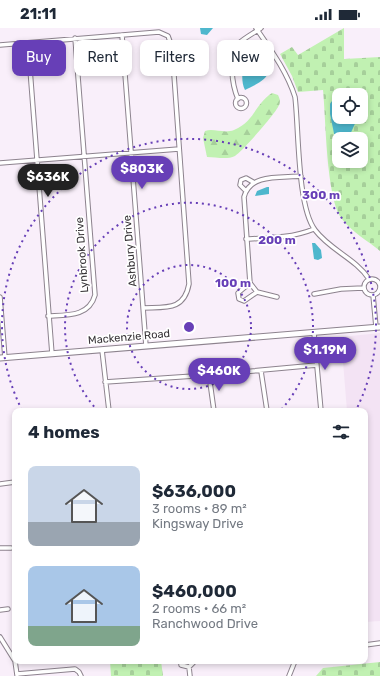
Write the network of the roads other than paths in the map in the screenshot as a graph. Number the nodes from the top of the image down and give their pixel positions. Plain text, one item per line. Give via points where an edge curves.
1 (258, 29) edge
2 (122, 35) junction
3 (75, 38) junction
4 (56, 40) edge
5 (12, 44) edge
6 (0, 45) edge
7 (31, 76) edge
8 (238, 98) dead end
9 (179, 149) junction
10 (131, 152) junction
11 (84, 156) junction
12 (37, 160) junction
13 (0, 163) edge
14 (302, 176) junction
15 (253, 182) junction
16 (246, 191) junction
17 (314, 229) junction
18 (246, 239) junction
19 (368, 279) junction
20 (250, 283) junction
21 (363, 288) junction
22 (258, 292) junction
23 (314, 294) dead end
24 (373, 295) junction
25 (0, 297) edge
26 (277, 297) dead end
27 (143, 308) junction
28 (48, 316) junction
29 (378, 327) edge
30 (314, 332) junction
31 (146, 346) junction
32 (102, 350) junction
33 (52, 354) junction
34 (2, 358) edge
35 (317, 365) junction
36 (261, 371) junction
37 (209, 375) junction
38 (105, 382) junction
39 (109, 408) edge
40 (214, 408) edge
41 (267, 408) edge
42 (321, 408) edge
43 (12, 482) edge
44 (0, 484) edge
45 (0, 548) edge
46 (11, 548) dead end
47 (8, 609) dead end
48 (0, 610) edge
49 (0, 637) edge
50 (380, 643) edge
51 (368, 644) edge
52 (12, 656) edge
53 (15, 664) edge
54 (181, 664) edge
55 (192, 664) edge
56 (294, 664) edge
57 (189, 667) junction
58 (17, 675) edge
59 (81, 676) edge
60 (190, 676) edge
61 (289, 676) edge

1 - 8 street via 239,43 233,56 234,86
1 - 14 street via 290,82 297,117
2 - 3 street
2 - 9 street via 159,32 168,36 172,47
2 - 10 street, Ashbury Drive
3 - 4 street
3 - 11 street, Lynbrook Drive
5 - 6 street
7 - 12 street
9 - 10 street
9 - 27 street via 189,284 187,294 181,302 170,307
10 - 11 street
10 - 27 street, Ashbury Drive
11 - 12 street
11 - 28 street, Lynbrook Drive via 95,295 87,309 77,314
12 - 13 street
12 - 28 street
14 - 15 street
14 - 17 street via 307,215
15 - 16 street
15 - 16 street via 246,178 241,180 240,185
16 - 18 street via 243,204
17 - 18 street via 302,234
17 - 19 street via 325,242 362,271
18 - 20 street
19 - 21 street
19 - 24 street via 377,280 380,285 379,290
20 - 22 street
20 - 22 street via 238,293 239,299 244,301
21 - 23 street
21 - 24 street via 366,293
22 - 26 street
24 - 29 street
25 - 34 street
27 - 31 street, Ashbury Drive
28 - 33 street
29 - 30 main road, Mackenzie Road
30 - 31 main road, Mackenzie Road
30 - 35 street
31 - 32 main road, Mackenzie Road
32 - 33 main road, Mackenzie Road
32 - 38 street
33 - 34 main road, Mackenzie Road
35 - 36 street
35 - 42 street
36 - 37 street
36 - 41 street
37 - 38 street
37 - 40 street
38 - 39 street
43 - 44 street
45 - 46 street
47 - 48 street
49 - 52 street
50 - 51 street
53 - 58 street
54 - 57 street
55 - 57 street
56 - 61 street
57 - 60 street
58 - 59 street via 74,669

